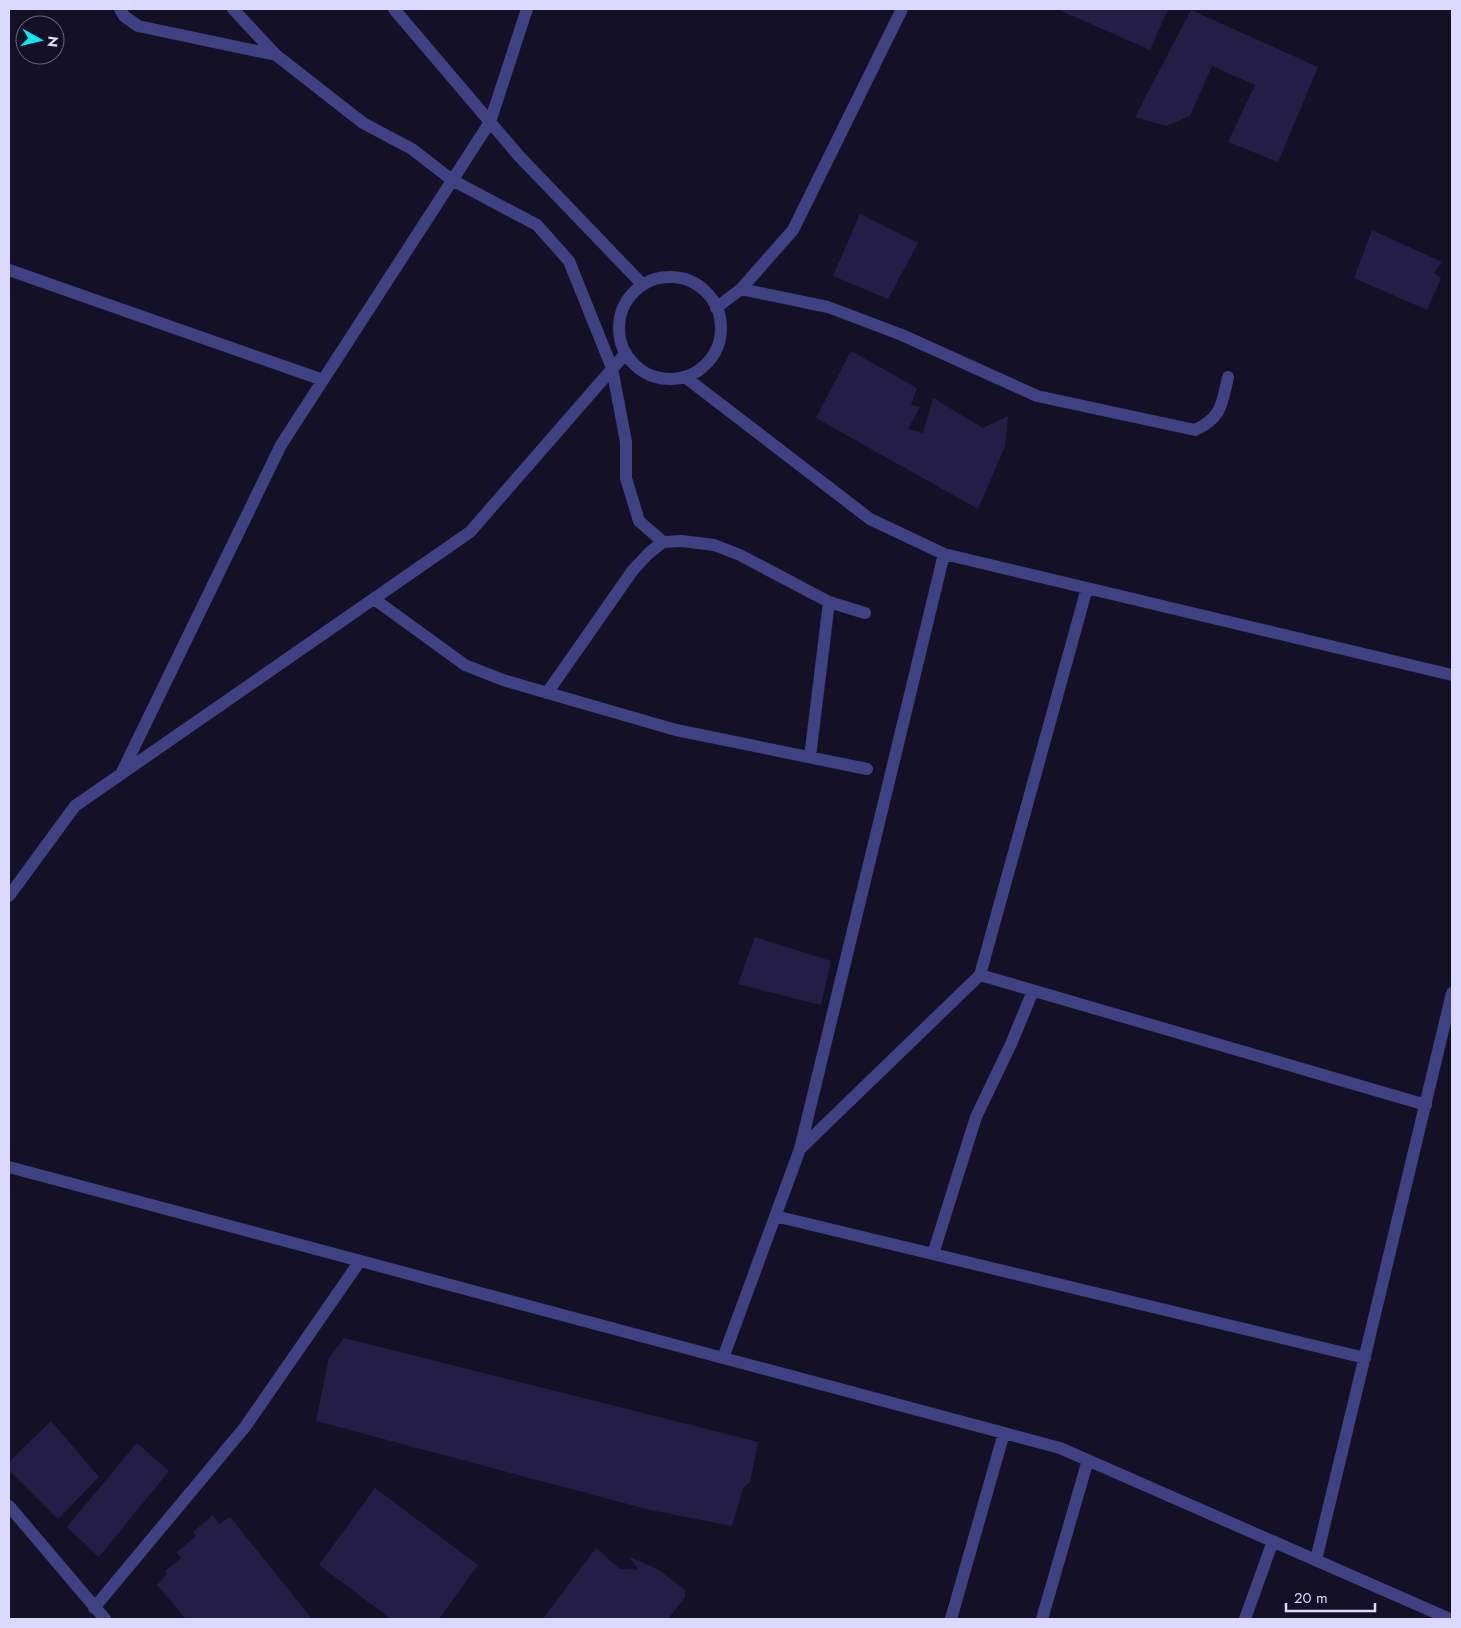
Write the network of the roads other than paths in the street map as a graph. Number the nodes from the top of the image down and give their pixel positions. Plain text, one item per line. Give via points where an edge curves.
1 (120, 9) edge
2 (233, 9) edge
3 (394, 9) edge
4 (527, 9) edge
5 (902, 9) edge
6 (276, 55) junction
7 (490, 122) junction
8 (452, 180) junction
9 (9, 270) edge
10 (643, 285) junction
11 (741, 289) junction
12 (716, 308) junction
13 (626, 354) junction
14 (612, 368) junction
15 (685, 377) junction
16 (1228, 377) dead end
17 (323, 380) junction
18 (663, 542) junction
19 (944, 554) junction
20 (1087, 588) junction
21 (374, 599) junction
22 (829, 602) junction
23 (865, 612) dead end
24 (1452, 675) edge
25 (547, 693) junction
26 (810, 757) junction
27 (867, 769) dead end
28 (121, 774) junction
29 (9, 896) edge
30 (980, 975) junction
31 (1033, 990) junction
32 (1452, 993) edge
33 (1426, 1105) junction
34 (800, 1149) junction
35 (9, 1167) edge
36 (775, 1216) junction
37 (933, 1254) junction
38 (360, 1260) junction
39 (723, 1358) junction
40 (1364, 1358) junction
41 (1004, 1433) junction
42 (1088, 1460) junction
43 (9, 1506) edge
44 (1273, 1541) junction
45 (1316, 1560) junction
46 (94, 1608) junction
47 (104, 1619) edge
48 (951, 1619) edge
49 (1042, 1619) edge
50 (1245, 1619) edge
51 (1450, 1619) edge

1 - 6 street via 138,26
2 - 6 street
3 - 7 street
4 - 7 street
5 - 11 street via 793,230
6 - 8 street via 363,124 412,149
7 - 8 street
7 - 10 street
8 - 14 street via 537,225 569,260
8 - 17 street
9 - 17 street
10 - 12 street via 659,278 676,277 693,282 707,293
10 - 13 street via 631,295 619,323 620,339
11 - 12 street
11 - 16 street via 828,307 902,335 1037,396 1195,430 1208,424 1222,407
12 - 15 street via 721,324 719,341 712,357
13 - 14 street
13 - 15 street via 636,367 651,376
14 - 18 street via 626,442 626,478 636,513 639,521
14 - 21 street via 470,532
15 - 19 street via 870,519
17 - 28 street via 281,445
18 - 22 street via 714,545 740,555
18 - 25 street via 633,570
19 - 20 street
19 - 34 street
20 - 24 street
20 - 30 street
21 - 25 street via 466,665
21 - 28 street
22 - 23 street
22 - 26 street
25 - 26 street via 676,730
26 - 27 street
28 - 29 street via 75,806
30 - 31 street
30 - 34 street
31 - 33 street
31 - 37 street via 976,1117
32 - 33 street
33 - 40 street
34 - 36 street
35 - 38 street
36 - 37 street
36 - 39 street
37 - 40 street
38 - 39 street
38 - 46 street via 245,1427
39 - 41 street
40 - 45 street
41 - 42 street via 1060,1448
41 - 48 street
42 - 44 street
42 - 49 street
43 - 46 street
44 - 45 street
44 - 50 street
45 - 51 street
46 - 47 street

